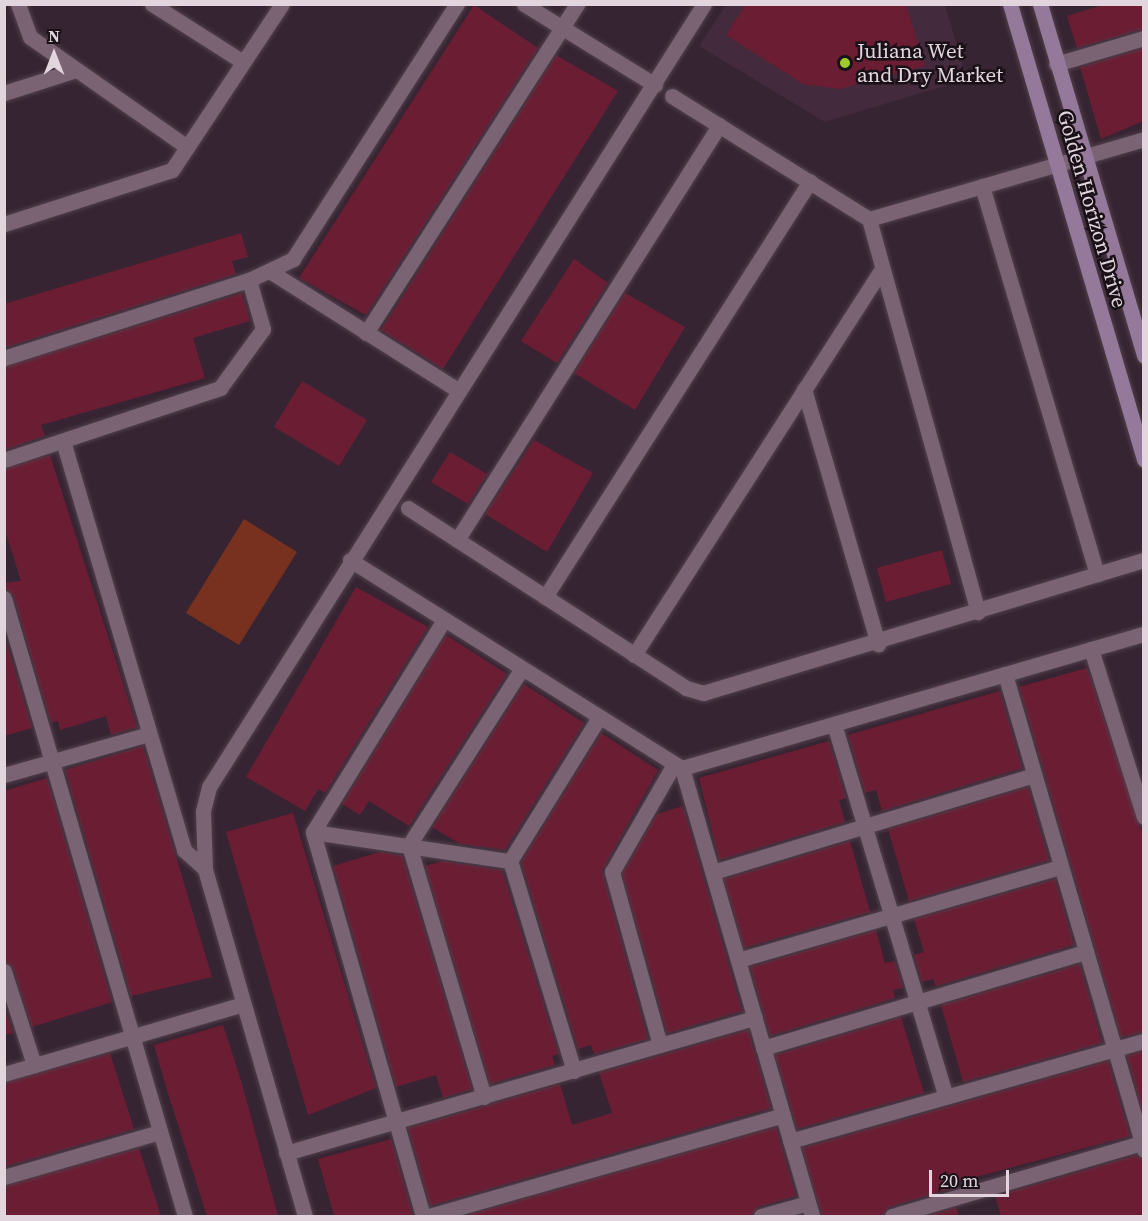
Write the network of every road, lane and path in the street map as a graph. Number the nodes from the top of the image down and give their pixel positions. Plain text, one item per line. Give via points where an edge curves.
1 (18, 4) edge
2 (152, 4) edge
3 (282, 4) edge
4 (457, 4) edge
5 (524, 4) edge
6 (577, 4) edge
7 (704, 4) edge
8 (1010, 4) edge
9 (1040, 4) edge
10 (562, 28) junction
11 (1143, 38) edge
12 (243, 62) junction
13 (1056, 64) junction
14 (76, 70) junction
15 (655, 85) junction
16 (4, 93) edge
17 (672, 96) dead end
18 (719, 125) junction
19 (1143, 139) edge
20 (187, 147) junction
21 (1083, 157) junction
22 (1057, 165) junction
23 (810, 181) junction
24 (982, 186) junction
25 (869, 219) junction
26 (4, 224) edge
27 (882, 269) junction
28 (271, 272) junction
29 (249, 280) junction
30 (366, 333) junction
31 (1143, 356) edge
32 (4, 357) edge
33 (804, 389) junction
34 (459, 392) junction
35 (63, 441) junction
36 (4, 460) edge
37 (1143, 460) edge
38 (408, 508) dead end
39 (457, 540) junction
40 (350, 560) junction
41 (1143, 560) edge
42 (1097, 574) junction
43 (545, 597) junction
44 (4, 598) edge
45 (978, 612) junction
46 (444, 620) junction
47 (1143, 634) edge
48 (878, 644) junction
49 (1091, 649) junction
50 (634, 655) junction
51 (521, 670) junction
52 (1005, 674) junction
53 (598, 719) junction
54 (834, 724) junction
55 (149, 734) junction
56 (52, 762) junction
57 (678, 766) junction
58 (4, 776) edge
59 (1035, 776) junction
60 (1143, 817) edge
61 (864, 827) junction
62 (313, 832) junction
63 (409, 845) junction
64 (510, 861) junction
65 (1061, 867) junction
66 (205, 869) junction
67 (713, 872) junction
68 (892, 916) junction
69 (1086, 951) junction
70 (738, 960) junction
71 (4, 971) edge
72 (917, 1002) junction
73 (243, 1004) junction
74 (754, 1018) junction
75 (132, 1034) junction
76 (1143, 1041) edge
77 (660, 1045) junction
78 (763, 1047) junction
79 (1115, 1049) junction
80 (34, 1065) junction
81 (574, 1071) junction
82 (4, 1074) edge
83 (484, 1097) junction
84 (946, 1097) junction
85 (783, 1115) junction
86 (396, 1123) junction
87 (160, 1132) junction
88 (790, 1141) junction
89 (1142, 1147) edge
90 (286, 1153) junction
91 (4, 1177) edge
92 (810, 1210) edge
93 (185, 1216) edge
94 (305, 1216) edge
95 (423, 1216) edge
96 (429, 1216) edge
97 (761, 1216) edge
98 (892, 1216) edge

1 - 14 street via 30,37
2 - 12 street
3 - 12 street
4 - 28 street via 306,246
5 - 10 street
6 - 10 street
7 - 15 street
8 - 22 street, Golden Horizon Drive
9 - 13 street, Golden Horizon Drive
10 - 15 street
10 - 30 street
11 - 13 street
12 - 20 street
13 - 21 street, Golden Horizon Drive
14 - 16 street
14 - 20 street
15 - 34 street
17 - 18 street
18 - 23 street
18 - 39 street
19 - 21 street
20 - 26 street via 172,170
21 - 22 street
21 - 31 street, Golden Horizon Drive
22 - 24 street
22 - 37 street, Golden Horizon Drive
23 - 25 street
23 - 43 street
24 - 25 street
24 - 42 street
25 - 27 street
27 - 33 street
27 - 45 street
28 - 29 street
28 - 30 street
29 - 32 street
29 - 35 street via 263,329 220,387
30 - 34 street
33 - 48 street
33 - 50 street
34 - 40 street
35 - 36 street
35 - 55 street
38 - 39 street
39 - 43 street
40 - 46 street
40 - 66 street via 209,787 203,811
41 - 42 street
42 - 45 street
43 - 50 street
44 - 56 street
45 - 48 street
46 - 51 street
46 - 62 street
47 - 49 street
48 - 50 street via 703,693
49 - 52 street
49 - 60 street
51 - 53 street
51 - 63 street
52 - 54 street
52 - 59 street
53 - 57 street
53 - 64 street
54 - 57 street
54 - 61 street
55 - 56 street
55 - 66 street via 184,850
56 - 58 street
56 - 75 street
57 - 67 street
57 - 77 street via 612,872
59 - 61 street
59 - 65 street
61 - 67 street
61 - 68 street
62 - 63 street
62 - 86 street
63 - 64 street
63 - 83 street
64 - 81 street
65 - 68 street
65 - 69 street
66 - 73 street
67 - 70 street
68 - 70 street
68 - 72 street
69 - 72 street
69 - 79 street
70 - 74 street
71 - 80 street
72 - 78 street
72 - 84 street
73 - 75 street
73 - 90 street
74 - 77 street
74 - 78 street
75 - 80 street
75 - 87 street
76 - 79 street
77 - 81 street
78 - 85 street
79 - 84 street
79 - 89 street
80 - 82 street
81 - 83 street
83 - 86 street
84 - 88 street
85 - 88 street
85 - 96 street
86 - 90 street
86 - 95 street
87 - 91 street
87 - 93 street
88 - 92 street
89 - 98 street
90 - 94 street
92 - 97 street

